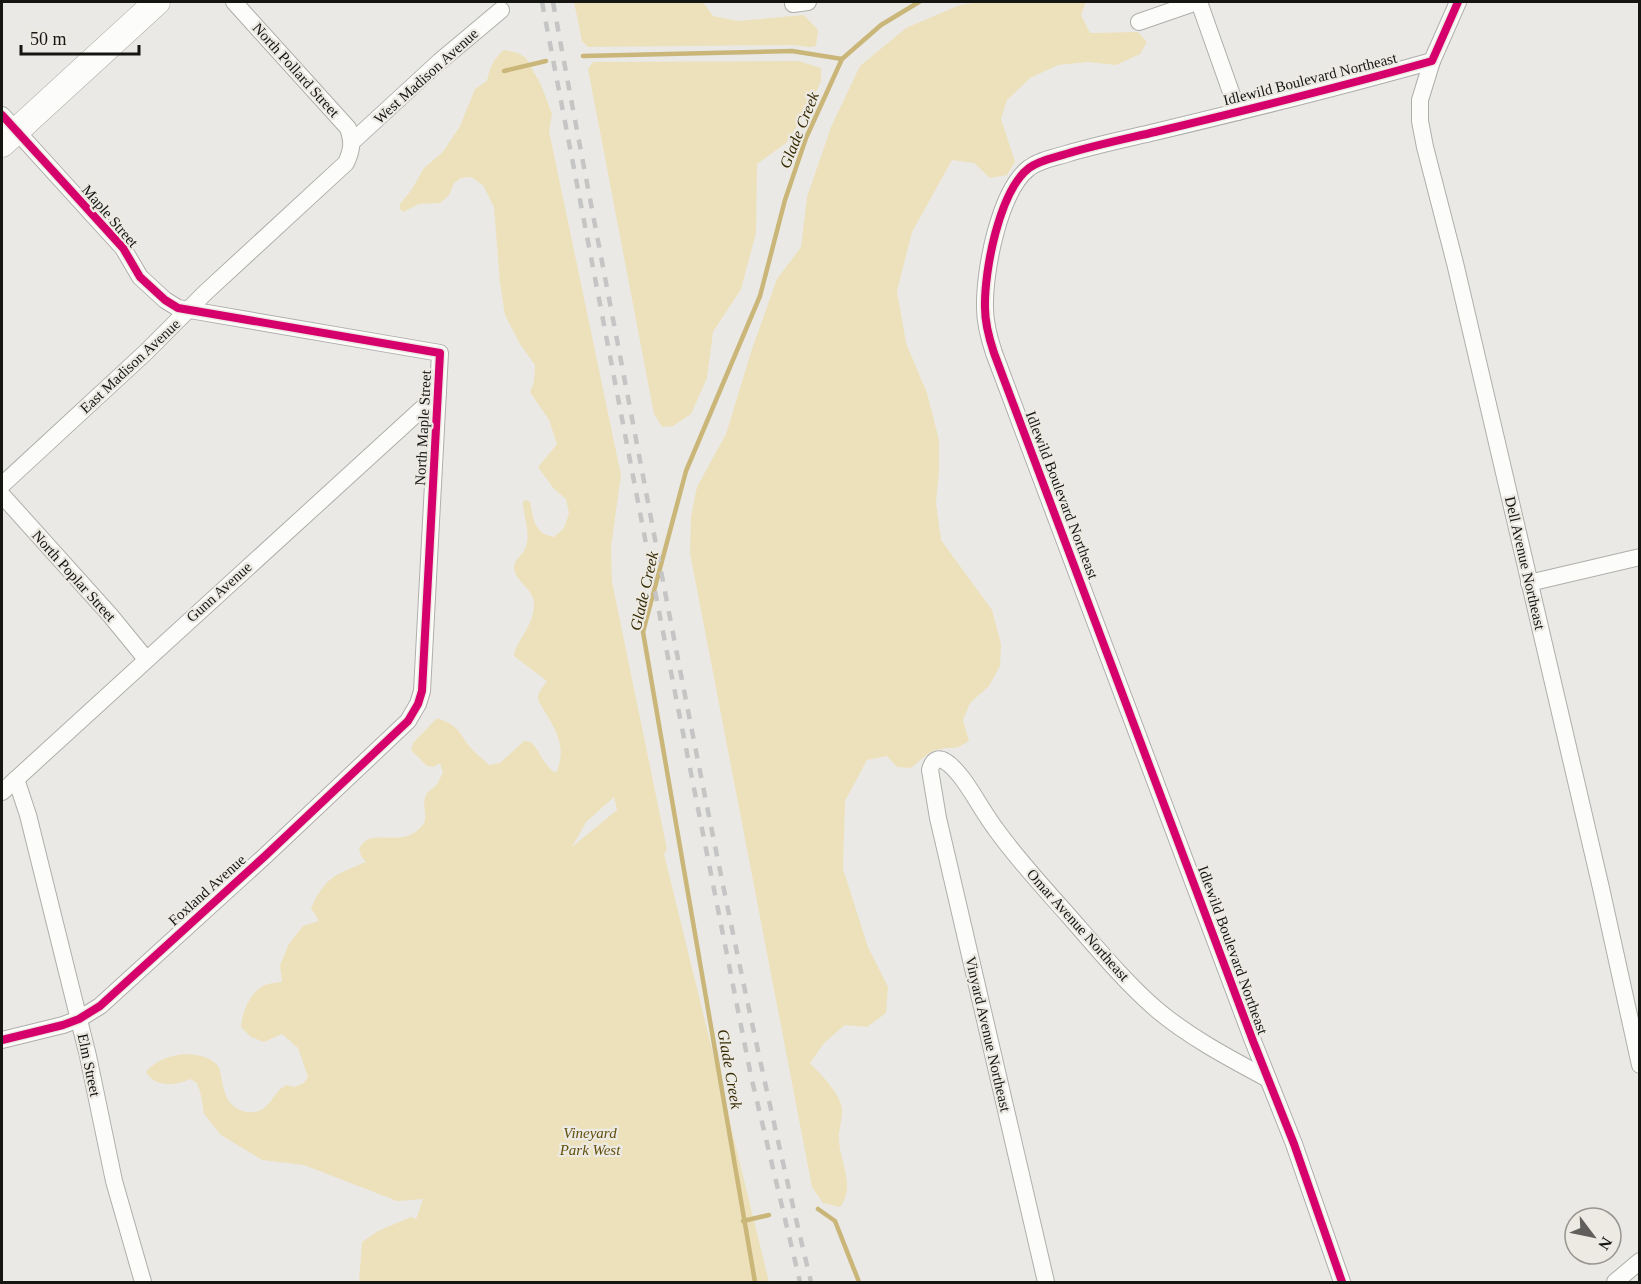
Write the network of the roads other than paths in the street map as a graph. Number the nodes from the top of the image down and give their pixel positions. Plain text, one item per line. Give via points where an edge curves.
1 (157, 2) edge
2 (234, 2) edge
3 (1198, 2) edge
4 (1458, 2) edge
5 (501, 10) dead end
6 (1139, 22) dead end
7 (1432, 61) junction
8 (1238, 112) junction
9 (6, 130) edge
10 (352, 142) junction
11 (188, 311) junction
12 (438, 394) junction
13 (2, 485) edge
14 (2, 495) edge
15 (1640, 557) edge
16 (1529, 584) junction
17 (146, 659) junction
18 (408, 721) joint
19 (16, 779) junction
20 (932, 784) joint
21 (2, 792) edge
22 (79, 1019) junction
23 (2, 1040) edge
24 (1640, 1065) edge
25 (1268, 1079) junction
26 (1640, 1261) edge
27 (143, 1282) edge
28 (1046, 1282) edge
29 (1342, 1282) edge
30 (1615, 1282) edge

1 - 9 main road
2 - 10 street, North Pollard Street via 348,128
3 - 6 street
3 - 8 street
4 - 7 street
5 - 10 street, West Madison Avenue
7 - 8 street, Idlewild Boulevard Northeast
7 - 16 street, Dell Avenue Northeast via 1420,99 1420,121
8 - 25 street, Idlewild Boulevard Northeast via 1090,147 1027,169 1006,200 997,226 985,309 987,332 1010,398
9 - 11 street, Maple Street via 123,248 140,277 165,300
10 - 11 street, East Madison Avenue via 346,163
11 - 12 street, North Maple Street via 440,353
11 - 13 street, East Madison Avenue
12 - 17 street, Gunn Avenue
12 - 18 street, North Maple Street via 422,691
14 - 17 street, North Poplar Street
15 - 16 street
16 - 24 street, Dell Avenue Northeast
17 - 19 street, Gunn Avenue
18 - 22 street, Foxland Avenue via 100,1006
19 - 21 street, Gunn Avenue
19 - 22 street, Elm Street
20 - 25 street, Omar Avenue Northeast via 931,765 935,761 948,762 1030,872 1132,986 1173,1022
20 - 28 street, Vinyard Avenue Northeast
22 - 23 street, Foxland Avenue
22 - 27 street, Elm Street via 114,1181
25 - 29 street, Idlewild Boulevard Northeast
26 - 30 street

